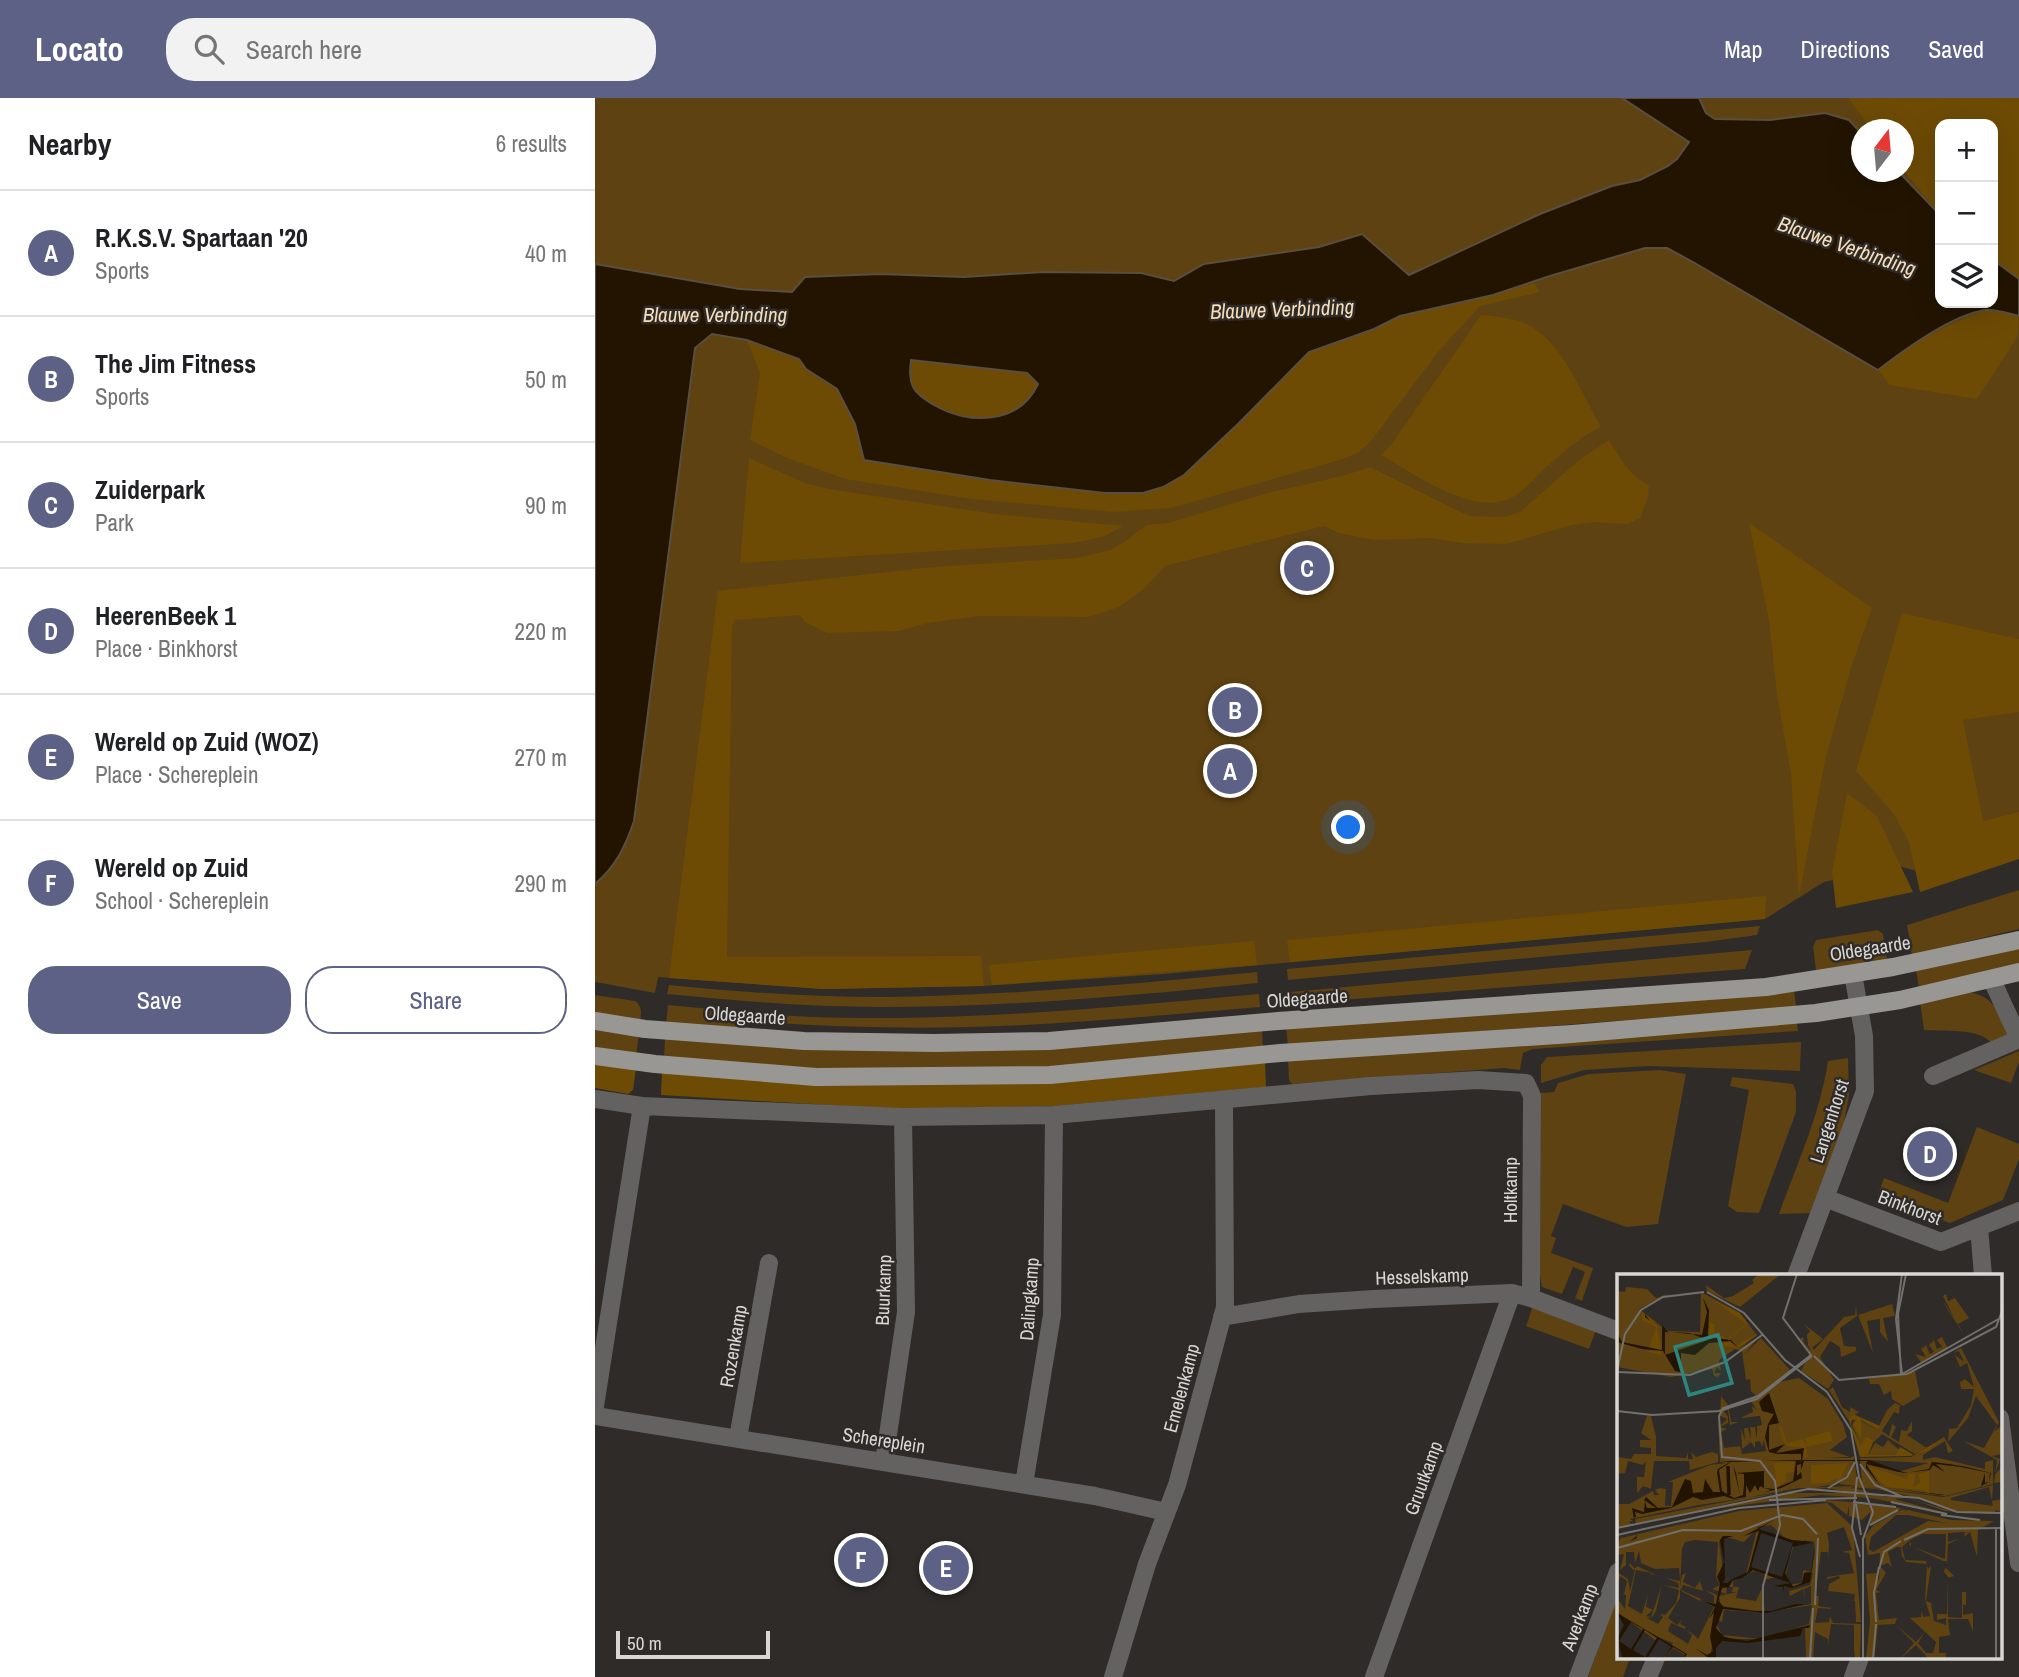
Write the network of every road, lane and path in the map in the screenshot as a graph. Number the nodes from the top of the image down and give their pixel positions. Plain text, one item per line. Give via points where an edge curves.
1 (2019, 940) edge
2 (2019, 972) edge
3 (1853, 974) junction
4 (1992, 980) junction
5 (1859, 1006) junction
6 (595, 1021) edge
7 (2019, 1039) edge
8 (595, 1056) edge
9 (1933, 1076) dead end
10 (595, 1099) edge
11 (1224, 1100) junction
12 (642, 1106) junction
13 (1054, 1115) junction
14 (903, 1118) junction
15 (1825, 1198) junction
16 (2019, 1211) edge
17 (1979, 1227) junction
18 (769, 1263) dead end
19 (1797, 1274) edge
20 (1983, 1274) edge
21 (1512, 1293) junction
22 (1531, 1298) junction
23 (1222, 1317) junction
24 (1617, 1331) edge
25 (595, 1406) edge
26 (595, 1416) edge
27 (2001, 1426) edge
28 (737, 1438) junction
29 (884, 1462) junction
30 (1024, 1484) junction
31 (1166, 1512) junction
32 (2019, 1563) edge
33 (1617, 1575) edge
34 (1654, 1660) edge
35 (1859, 1660) edge
36 (1113, 1677) edge
37 (1374, 1677) edge
38 (1579, 1677) edge
39 (1648, 1677) edge
40 (1853, 1677) edge

1 - 3 main road, Oldegaarde
2 - 4 main road
3 - 5 street, Langenhorst
3 - 6 main road, Oldegaarde via 1758,988 1049,1041 804,1041
4 - 5 main road
4 - 7 street
5 - 8 main road via 1586,1033 1280,1053 1050,1075 816,1077
5 - 15 street, Langenhorst via 1865,1091
7 - 9 street
10 - 12 street
11 - 13 street
11 - 22 street, Holtkamp via 1467,1080 1526,1083 1532,1096
11 - 23 street, Emelenkamp via 1226,1281
12 - 14 street
12 - 25 street
13 - 14 street
13 - 30 street, Dalingkamp via 1052,1315
14 - 29 street, Buurkamp via 906,1312
15 - 17 street, Binkhorst via 1941,1242
15 - 19 street, Langenhorst
16 - 17 street, Binkhorst
17 - 20 street
18 - 28 street, Rozenkamp
21 - 22 street, Hesselskamp
21 - 23 street, Hesselskamp via 1312,1303
21 - 37 street, Gruutkamp
22 - 24 street, Hesselskamp
23 - 31 street, Emelenkamp
26 - 28 street, Schereplein
27 - 32 street
28 - 29 street, Schereplein
29 - 30 street, Schereplein
30 - 31 street, Schereplein
31 - 36 street, Emelenkamp
33 - 38 street, Averkamp
34 - 39 street
35 - 40 street

